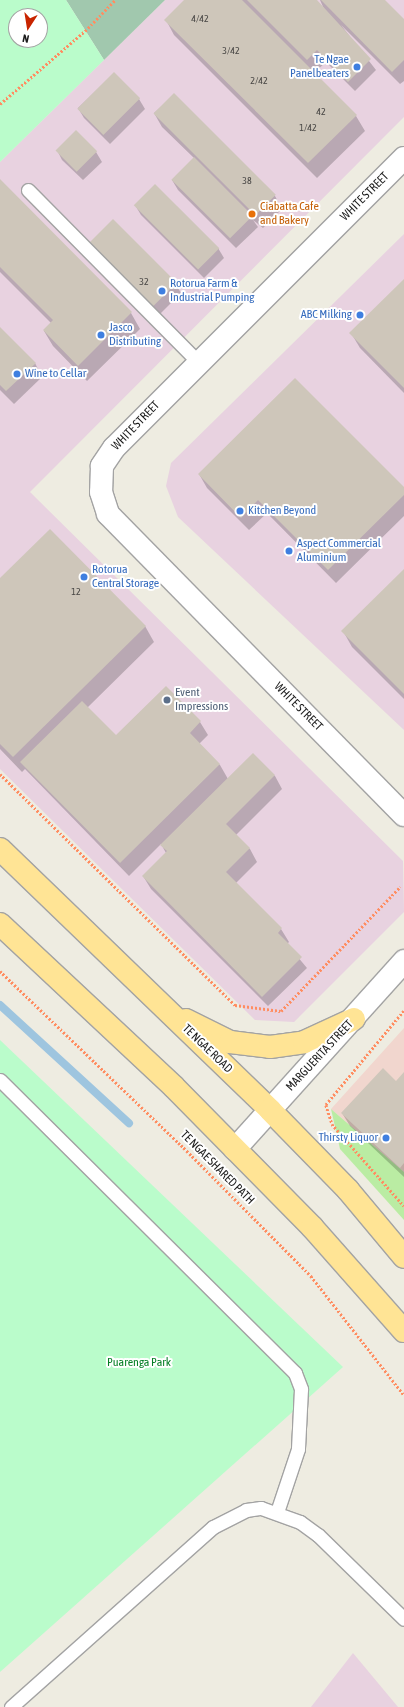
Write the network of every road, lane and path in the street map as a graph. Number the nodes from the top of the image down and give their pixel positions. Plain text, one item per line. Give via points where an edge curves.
1 (115, 0) edge
2 (0, 104) edge
3 (404, 158) edge
4 (28, 190) dead end
5 (199, 363) junction
6 (0, 774) edge
7 (404, 815) edge
8 (0, 849) edge
9 (400, 887) dead end
10 (0, 924) edge
11 (404, 961) edge
12 (0, 971) edge
13 (404, 1011) edge
14 (169, 1012) junction
15 (354, 1019) junction
16 (0, 1080) edge
17 (270, 1110) junction
18 (235, 1149) junction
19 (404, 1206) edge
20 (404, 1257) edge
21 (404, 1332) edge
22 (404, 1395) edge
23 (278, 1512) junction
24 (404, 1619) edge
25 (11, 1707) edge

1 - 2 path via 85,31
3 - 5 street, WHITE STREET
4 - 5 lane
5 - 7 street, WHITE STREET via 114,448 102,466 101,492 108,514
6 - 9 path via 235,1005 281,1011
8 - 14 main road, TE NGAE ROAD
10 - 18 main road via 174,1087
11 - 15 street, MARGUERITA STREET
12 - 22 path, TE NGAE SHARED PATH via 176,1140 311,1276
13 - 19 path via 326,1105 332,1124
14 - 15 main road via 230,1042 270,1047 304,1042
14 - 17 main road, TE NGAE ROAD
15 - 17 street, MARGUERITA STREET
16 - 23 lane via 295,1373 302,1389 298,1449
17 - 18 street, MARGUERITA STREET
17 - 20 main road, TE NGAE ROAD via 348,1190
18 - 21 main road via 312,1227
23 - 24 lane via 300,1522 318,1535
23 - 25 lane via 262,1508 246,1510 213,1527

